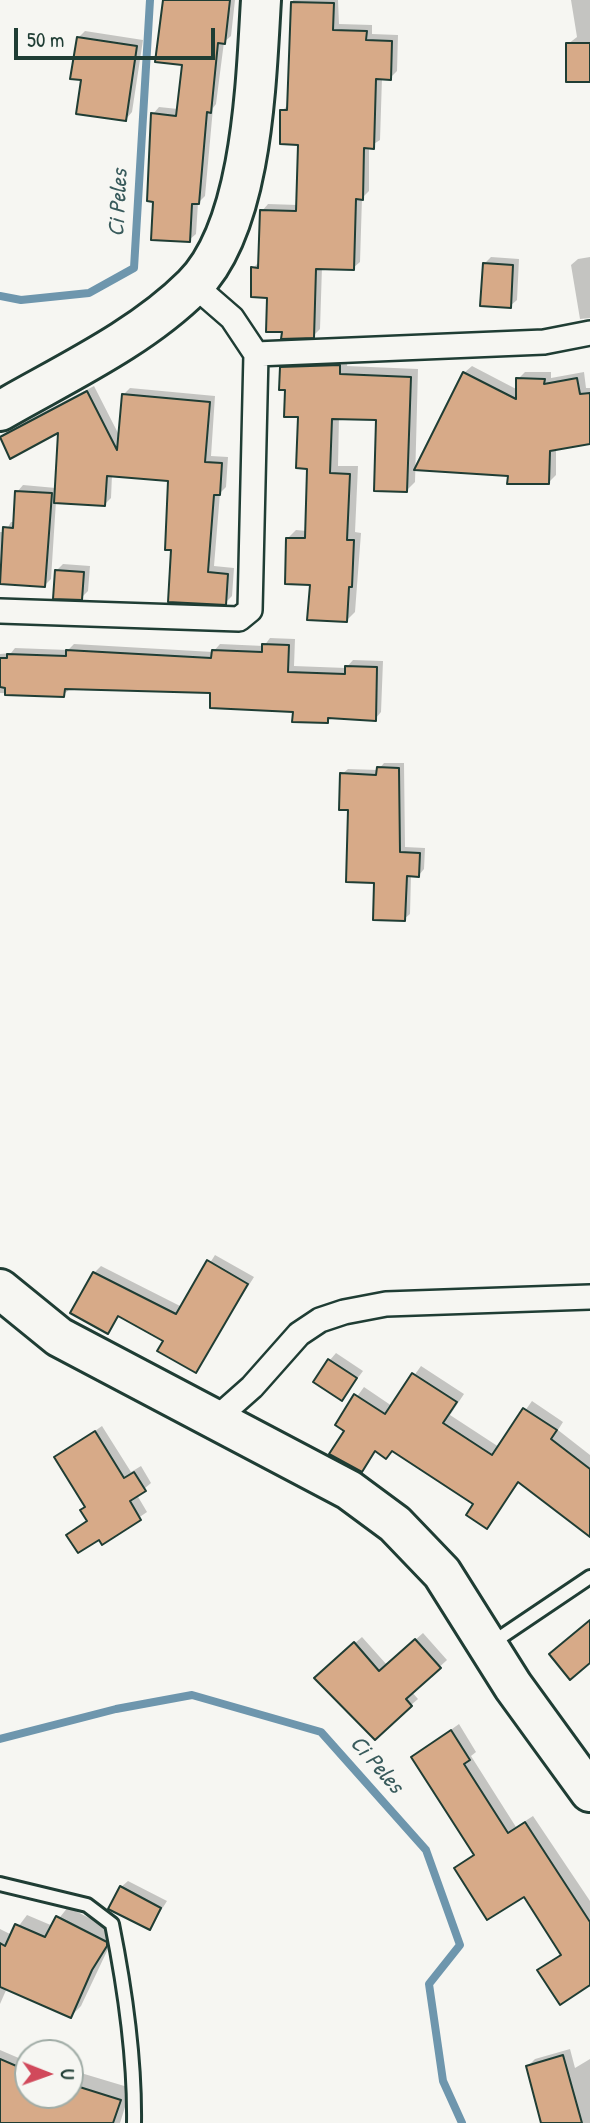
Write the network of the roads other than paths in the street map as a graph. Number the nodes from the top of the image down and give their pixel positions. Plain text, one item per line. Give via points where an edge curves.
1 (261, 0) edge
2 (194, 285) junction
3 (590, 333) edge
4 (256, 354) junction
5 (0, 411) edge
6 (0, 611) edge
7 (0, 1289) edge
8 (590, 1297) edge
9 (217, 1418) junction
10 (590, 1577) edge
11 (489, 1645) junction
12 (590, 1792) edge
13 (0, 1884) edge
14 (134, 2123) edge

1 - 2 highway via 249,141 238,198 218,250
2 - 4 street via 232,318
2 - 5 highway via 125,337
3 - 4 street via 544,342
4 - 6 street via 250,610 239,620
7 - 9 highway via 59,1337
8 - 9 street via 386,1304 344,1311 299,1334
9 - 11 highway via 349,1490 395,1524 442,1573
10 - 11 lane
11 - 12 highway
13 - 14 lane via 87,1905 112,1924 125,1988

